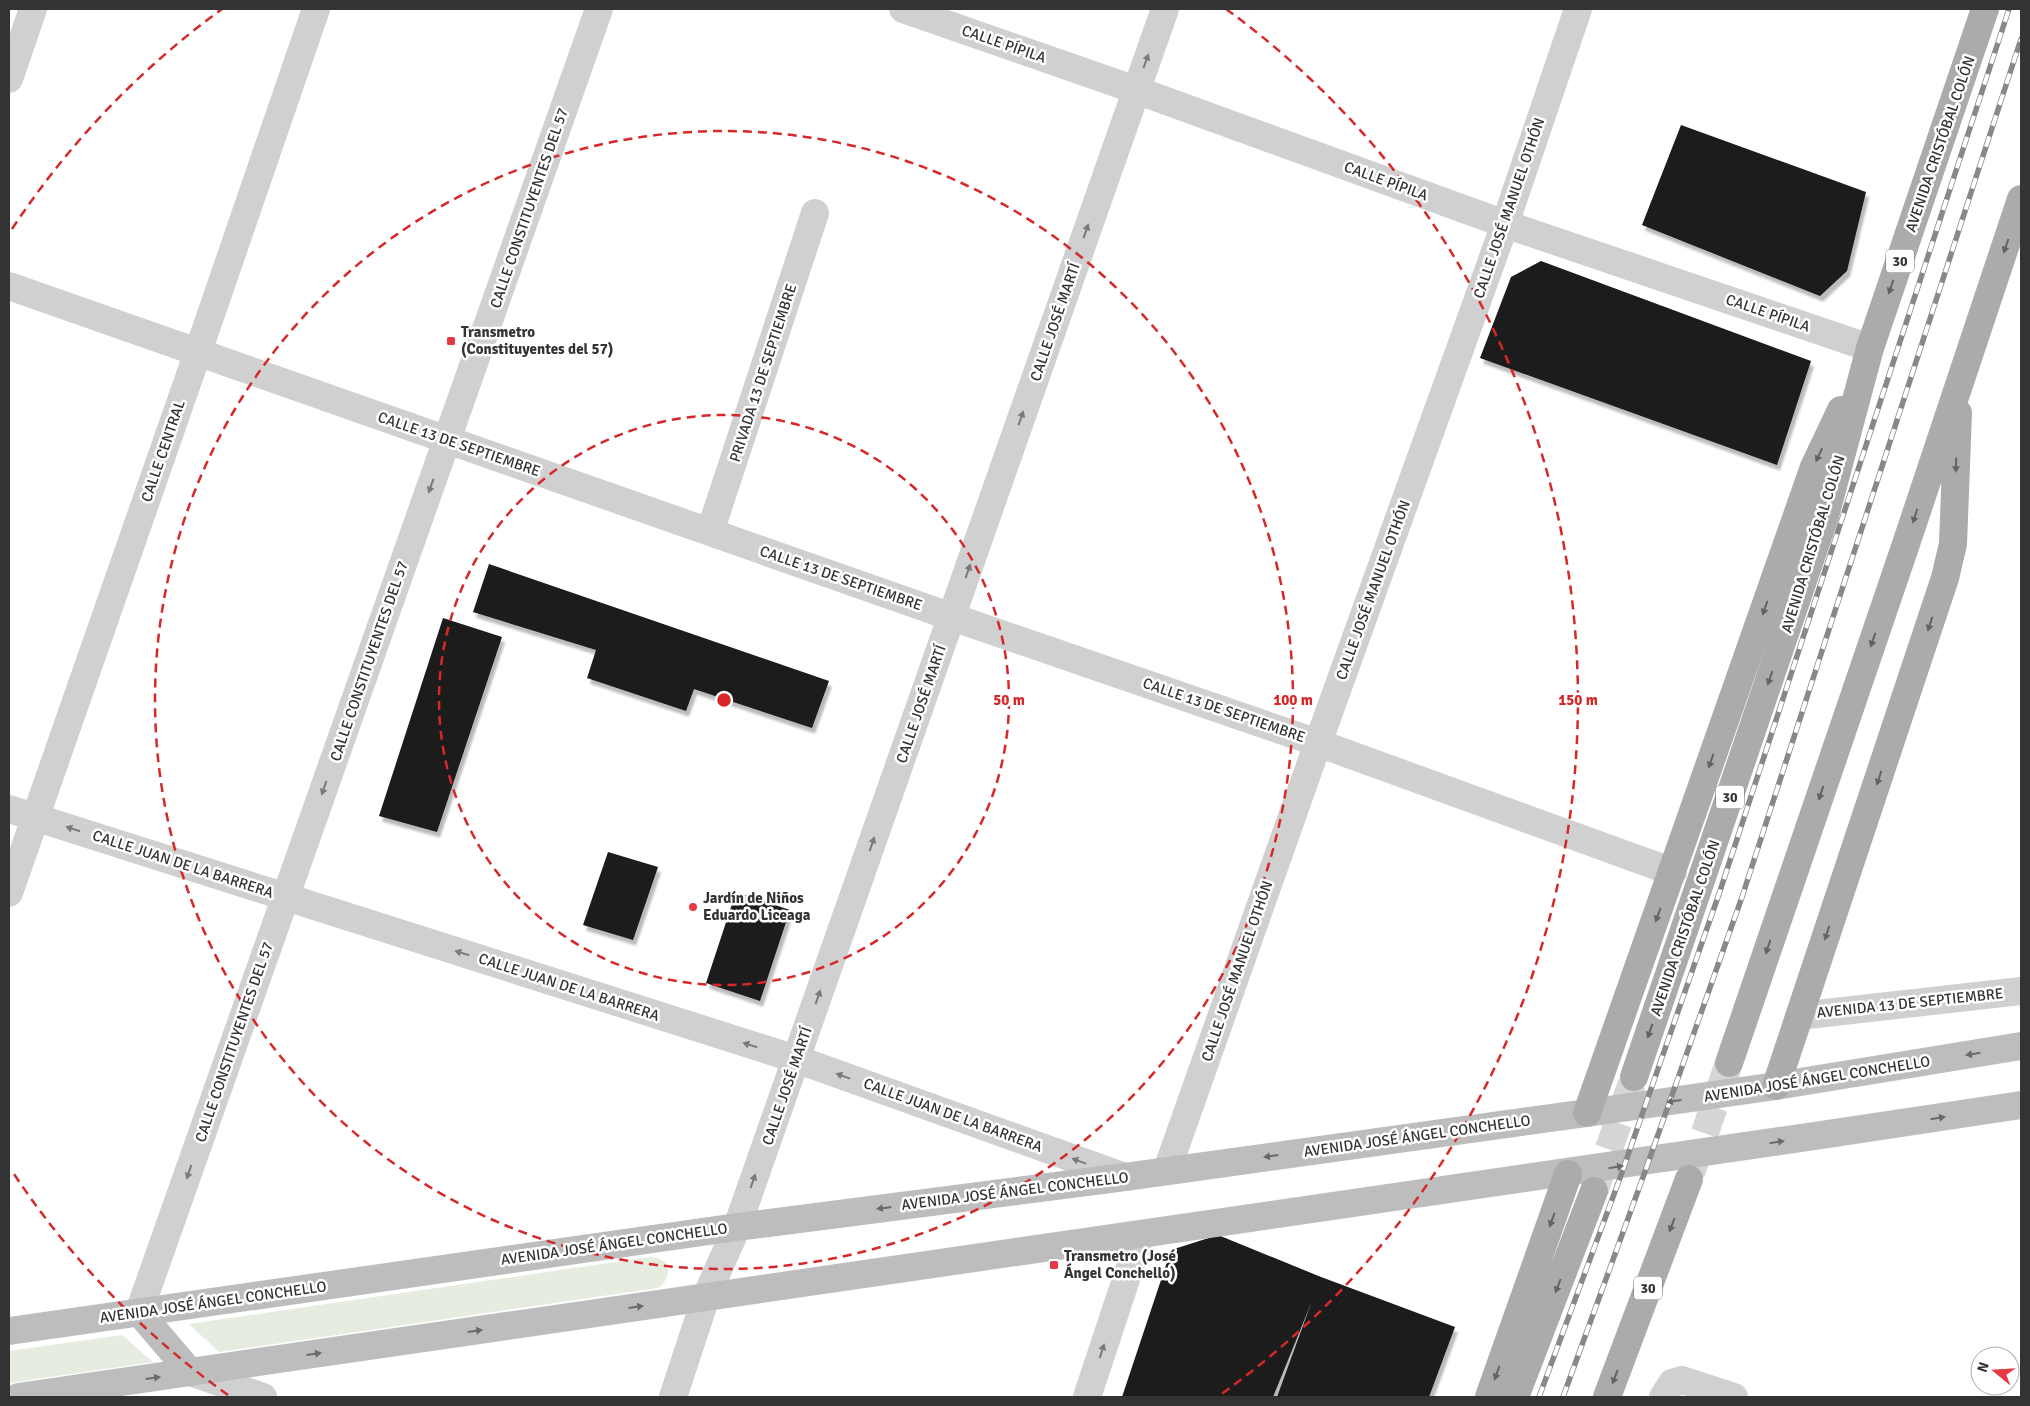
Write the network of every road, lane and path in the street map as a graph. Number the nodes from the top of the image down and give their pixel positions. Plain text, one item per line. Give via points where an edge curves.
1 (33, 9) edge
2 (316, 9) edge
3 (599, 9) edge
4 (903, 9) edge
5 (1165, 9) edge
6 (1578, 9) edge
7 (1985, 9) edge
8 (9, 79) edge
9 (1136, 90) junction
10 (2021, 199) edge
11 (815, 213) dead end
12 (1505, 224) junction
13 (9, 286) edge
14 (1870, 348) junction
15 (198, 352) junction
16 (1960, 382) junction
17 (447, 440) junction
18 (710, 532) junction
19 (952, 617) junction
20 (1318, 743) junction
21 (9, 809) edge
22 (35, 817) junction
23 (1673, 872) junction
24 (9, 893) edge
25 (286, 897) junction
26 (2021, 991) edge
27 (1799, 1016) junction
28 (2021, 1046) edge
29 (796, 1060) junction
30 (1729, 1063) tunnel mouth
31 (1634, 1077) tunnel mouth
32 (1776, 1086) junction
33 (2021, 1105) edge
34 (1587, 1113) junction
35 (1167, 1170) junction
36 (1568, 1174) junction
37 (1125, 1177) junction
38 (1689, 1179) tunnel mouth
39 (1594, 1191) tunnel mouth
40 (737, 1227) junction
41 (1141, 1234) junction
42 (706, 1297) junction
43 (139, 1312) junction
44 (16, 1327) edge
45 (190, 1372) junction
46 (1673, 1389) edge
47 (116, 1390) edge
48 (18, 1397) edge
49 (263, 1397) edge
50 (673, 1397) edge
51 (1087, 1397) edge
52 (1489, 1397) edge
53 (1515, 1397) edge
54 (1607, 1397) edge
55 (1734, 1397) edge

1 - 8 street
2 - 15 street, CALLE CENTRAL
3 - 17 street, CALLE CONSTITUYENTES DEL 57
4 - 9 street, CALLE PÍPILA
9 -> 5 street, CALLE JOSÉ MARTÍ
6 - 12 street, CALLE JOSÉ MANUEL OTHÓN
7 -> 14 main road, AVENIDA CRISTÓBAL COLÓN / 30
9 - 12 street, CALLE PÍPILA
19 -> 9 street, CALLE JOSÉ MARTÍ
10 -> 16 main road
11 - 18 street, PRIVADA 13 DE SEPTIEMBRE
12 - 14 street, CALLE PÍPILA
12 - 20 street, CALLE JOSÉ MANUEL OTHÓN
13 - 15 street, CALLE 13 DE SEPTIEMBRE
14 -> 23 main road via 1814,467
14 -> 31 main road, AVENIDA CRISTÓBAL COLÓN / 30 via 1825,516
15 - 17 street, CALLE 13 DE SEPTIEMBRE
15 - 22 street, CALLE CENTRAL
16 -> 27 main road via 1953,544 1945,578
16 -> 30 main road
17 - 18 street, CALLE 13 DE SEPTIEMBRE
17 -> 25 street, CALLE CONSTITUYENTES DEL 57
18 - 19 street, CALLE 13 DE SEPTIEMBRE
19 - 20 street, CALLE 13 DE SEPTIEMBRE
29 -> 19 street, CALLE JOSÉ MARTÍ
20 - 23 street, CALLE 13 DE SEPTIEMBRE
20 - 35 street, CALLE JOSÉ MANUEL OTHÓN
21 - 22 street, CALLE JUAN DE LA BARRERA
22 - 24 street, CALLE CENTRAL
25 -> 22 street, CALLE JUAN DE LA BARRERA
23 -> 34 main road
29 -> 25 street, CALLE JUAN DE LA BARRERA
25 -> 43 street, CALLE CONSTITUYENTES DEL 57
26 - 27 street, AVENIDA 13 DE SEPTIEMBRE
27 - 32 main road
28 -> 32 main road, AVENIDA JOSÉ ÁNGEL CONCHELLO
37 -> 29 street, CALLE JUAN DE LA BARRERA
40 -> 29 street, CALLE JOSÉ MARTÍ
32 -> 34 main road, AVENIDA JOSÉ ÁNGEL CONCHELLO
36 -> 33 main road
34 -> 35 main road, AVENIDA JOSÉ ÁNGEL CONCHELLO
35 - 37 main road, AVENIDA JOSÉ ÁNGEL CONCHELLO
36 - 41 main road
36 -> 52 main road
37 -> 40 main road, AVENIDA JOSÉ ÁNGEL CONCHELLO
38 -> 54 main road, 30
39 -> 53 main road
40 - 42 street, CALLE JOSÉ MARTÍ
40 - 43 main road, AVENIDA JOSÉ ÁNGEL CONCHELLO
41 - 42 main road
51 -> 41 street
45 -> 42 main road
42 - 50 street, CALLE JOSÉ MARTÍ
43 - 44 main road, AVENIDA JOSÉ ÁNGEL CONCHELLO
43 - 45 main road
47 -> 45 main road
45 - 49 street
46 - 55 street
47 - 48 main road

